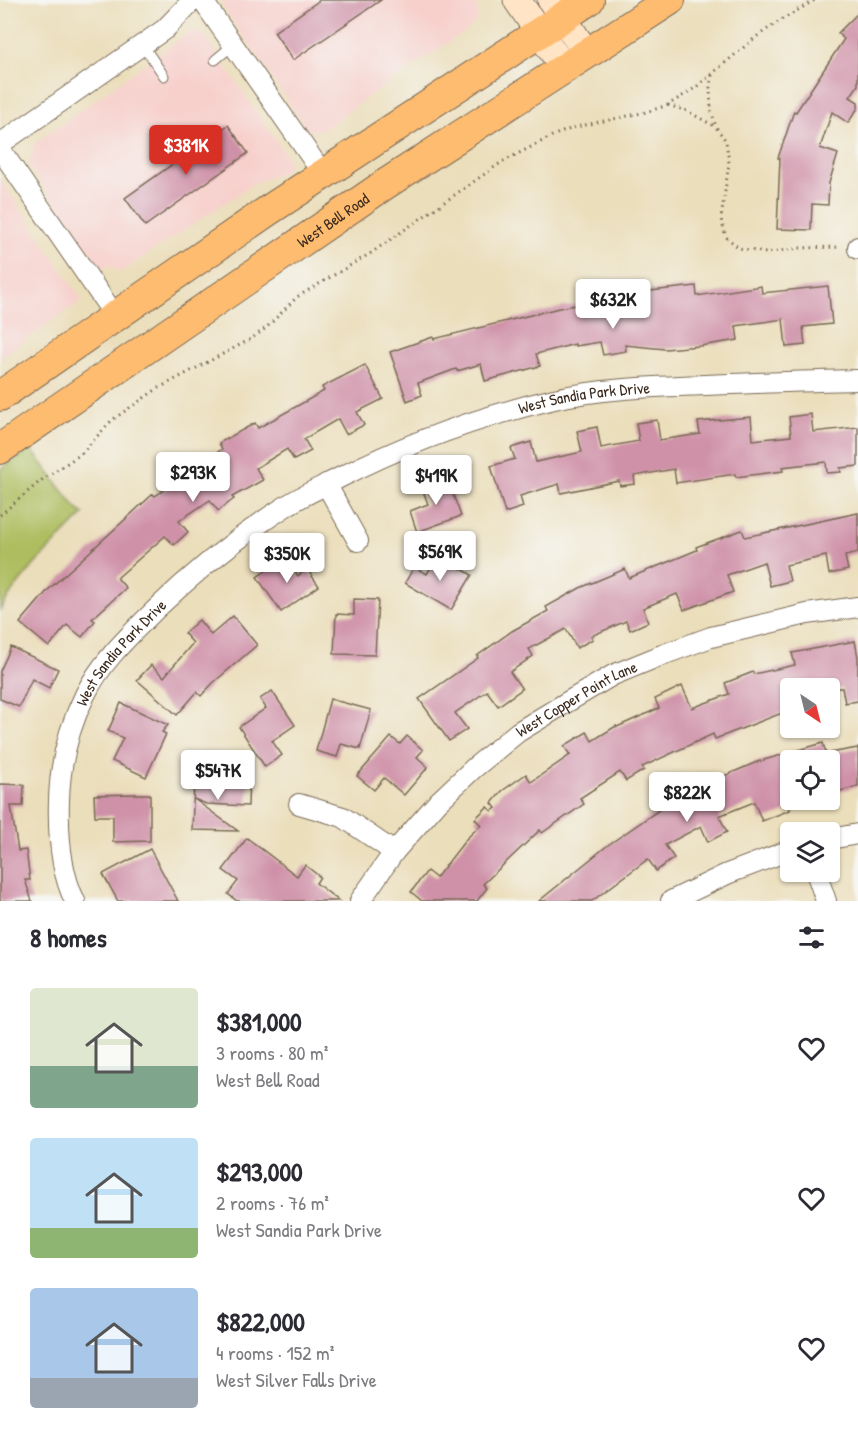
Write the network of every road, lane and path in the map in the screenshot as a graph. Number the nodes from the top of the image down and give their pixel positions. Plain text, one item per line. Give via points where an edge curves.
1 (193, 0) edge
2 (202, 0) edge
3 (517, 0) edge
4 (589, 0) edge
5 (670, 0) edge
6 (815, 0) edge
7 (551, 17) edge
8 (143, 45) junction
9 (233, 45) junction
10 (215, 60) dead end
11 (575, 61) junction
12 (712, 75) junction
13 (164, 76) dead end
14 (668, 105) junction
15 (716, 127) junction
16 (0, 144) edge
17 (0, 149) edge
18 (323, 174) junction
19 (269, 210) junction
20 (858, 248) edge
21 (115, 316) junction
22 (156, 341) junction
23 (858, 380) edge
24 (0, 396) edge
25 (0, 447) edge
26 (326, 484) junction
27 (0, 515) edge
28 (358, 541) dead end
29 (858, 607) edge
30 (299, 804) dead end
31 (858, 834) edge
32 (840, 837) edge
33 (394, 852) junction
34 (780, 854) edge
35 (819, 882) edge
36 (75, 901) edge
37 (360, 901) edge
38 (671, 901) edge
39 (826, 901) edge

1 - 8 street
2 - 9 street
3 - 7 main road
4 - 7 main road
5 - 11 main road, West Bell Road
6 - 12 path via 756,37
7 - 11 main road
7 - 18 main road
8 - 13 lane
8 - 16 street
9 - 10 lane
9 - 18 street
11 - 22 main road, West Bell Road via 384,185
12 - 14 path
12 - 15 path via 711,109
14 - 15 path
14 - 27 path via 576,127 502,162 371,253 297,297 251,339 157,389 112,420 81,454
15 - 20 path via 726,141 729,163 721,219 726,237 739,248 766,253 829,246
17 - 21 street
18 - 19 main road
19 - 21 main road
19 - 22 main road via 216,271 149,318 146,324
21 - 24 main road
21 - 25 main road via 115,345 46,394
22 - 25 main road, West Bell Road
23 - 26 street, West Sandia Park Drive via 622,389 555,399 449,429
26 - 28 street
26 - 36 street, West Sandia Park Drive via 266,519 172,594 112,654 86,693 74,720 60,777 62,853
29 - 33 street, West Copper Point Lane via 807,614 711,637 613,675 518,732 438,802
30 - 33 street via 343,817
31 - 32 street
33 - 37 street, West Copper Point Lane
34 - 38 street
35 - 39 street

